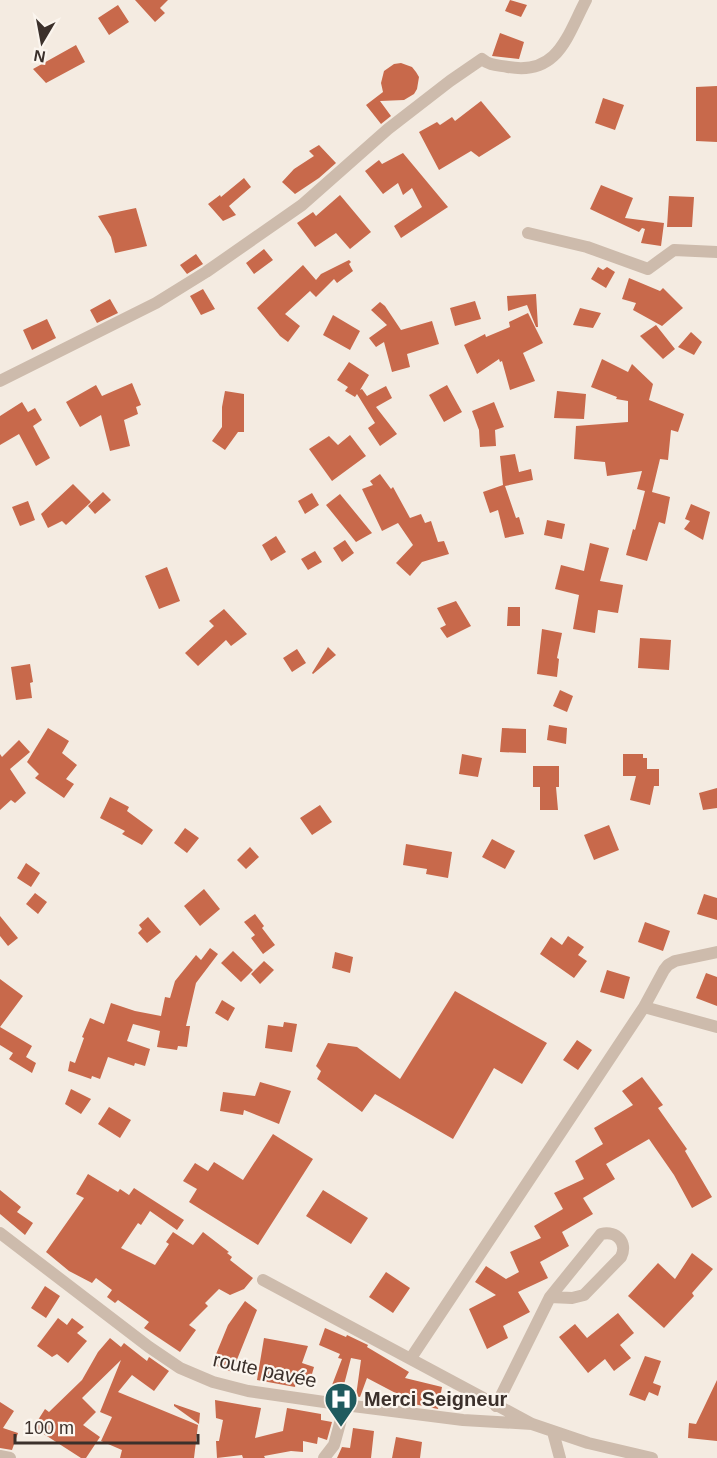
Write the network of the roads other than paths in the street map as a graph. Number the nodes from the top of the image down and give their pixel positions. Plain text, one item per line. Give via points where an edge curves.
1 (586, 0) edge
2 (528, 233) dead end
3 (717, 252) edge
4 (0, 381) edge
5 (717, 952) edge
6 (644, 1007) junction
7 (717, 1027) edge
8 (0, 1233) edge
9 (263, 1280) dead end
10 (550, 1297) junction
11 (411, 1358) junction
12 (345, 1406) junction
13 (496, 1406) junction
14 (532, 1424) junction
15 (553, 1432) junction
16 (0, 1456) edge
17 (10, 1458) edge
18 (324, 1458) edge
19 (560, 1458) edge
20 (652, 1458) edge

1 - 4 street via 556,56 543,65 514,68 489,65 482,59 387,129 302,205 206,272 156,303
2 - 3 street via 587,247 648,269 674,250
5 - 6 street via 668,965
6 - 7 street
6 - 11 street
8 - 12 street, route pavée via 180,1368 248,1391
9 - 11 street
10 - 10 street via 602,1234 616,1235 624,1244 621,1257 584,1295
10 - 13 street
11 - 13 street
12 - 14 street, route pavée
12 - 18 street via 334,1445
13 - 14 street
14 - 15 street
15 - 19 street
15 - 20 street
16 - 17 street

